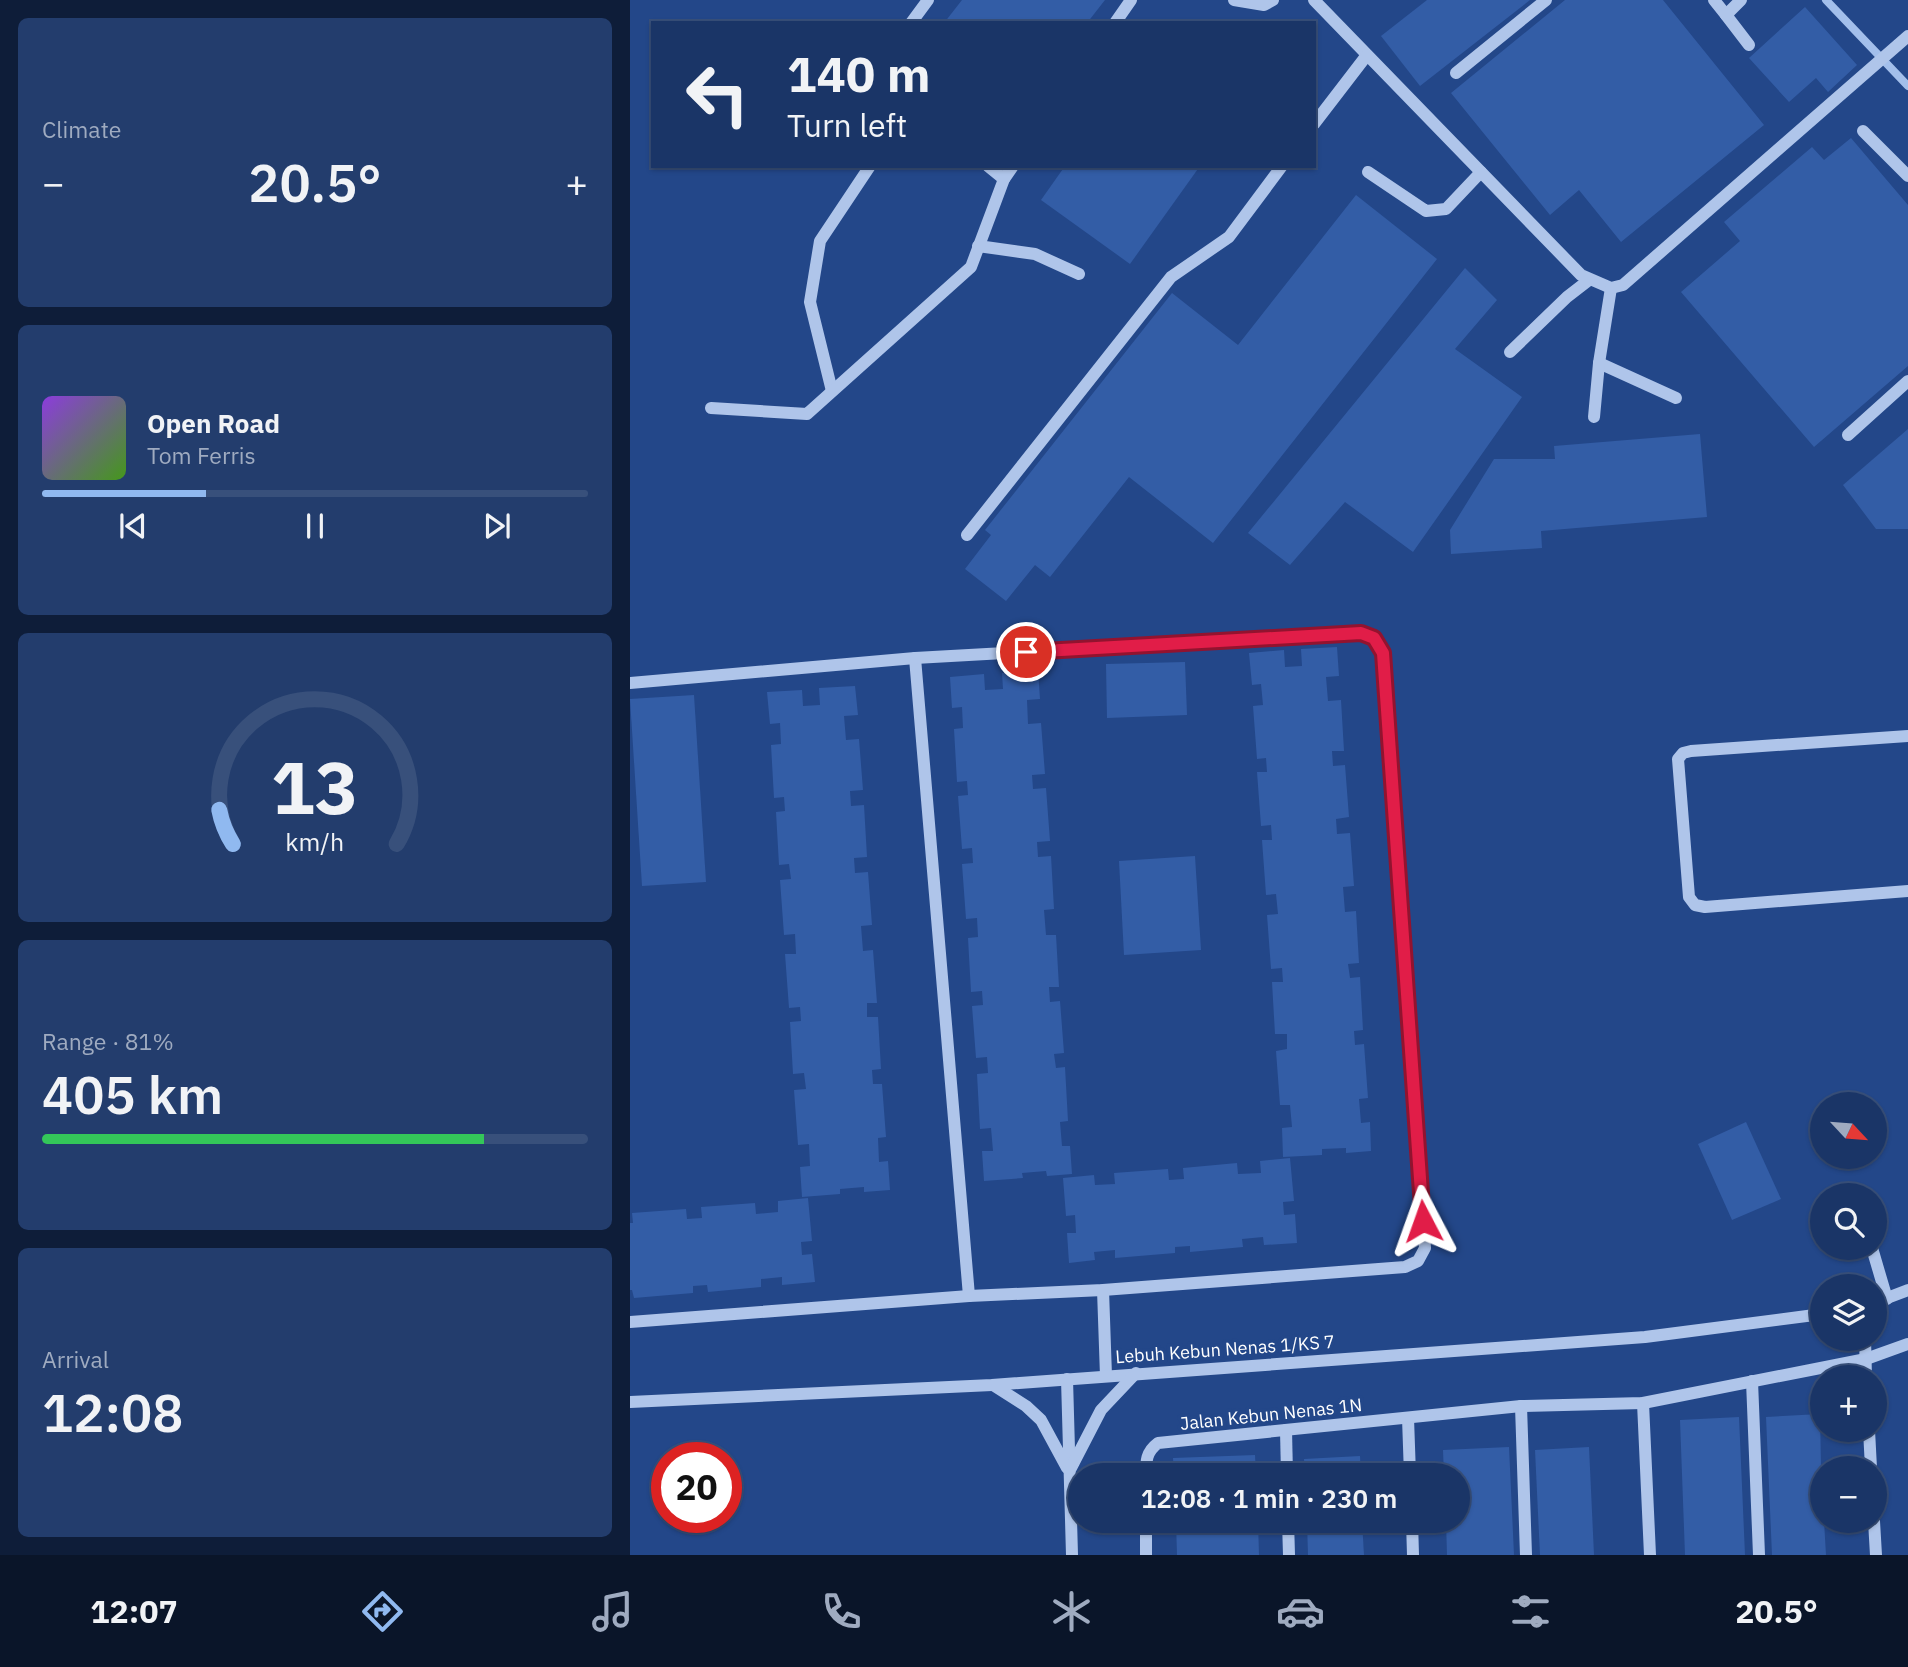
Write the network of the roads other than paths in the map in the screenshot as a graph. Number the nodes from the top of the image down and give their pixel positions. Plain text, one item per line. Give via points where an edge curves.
1 (928, 0) edge
2 (1131, 0) edge
3 (1234, 0) edge
4 (1273, 0) edge
5 (1314, 0) edge
6 (1546, 0) edge
7 (1714, 0) edge
8 (1741, 0) edge
9 (1726, 15) junction
10 (912, 21) edge
11 (1116, 21) edge
12 (1908, 36) edge
13 (1749, 45) dead end
14 (1367, 55) junction
15 (1456, 73) dead end
16 (1316, 121) edge
17 (1863, 131) dead end
18 (869, 168) edge
19 (990, 168) edge
20 (1012, 168) edge
21 (1281, 168) edge
22 (1480, 172) junction
23 (1367, 173) dead end
24 (1908, 176) edge
25 (1004, 179) junction
26 (978, 246) junction
27 (1079, 274) dead end
28 (1589, 280) junction
29 (1611, 288) junction
30 (1510, 352) dead end
31 (1599, 363) junction
32 (1908, 381) edge
33 (832, 391) junction
34 (1675, 398) dead end
35 (711, 408) dead end
36 (1594, 417) dead end
37 (1848, 435) dead end
38 (967, 535) dead end
39 (915, 658) junction
40 (630, 683) edge
41 (1908, 736) edge
42 (1908, 891) edge
43 (1103, 1290) junction
44 (1908, 1290) edge
45 (969, 1296) junction
46 (1887, 1299) edge
47 (1810, 1316) edge
48 (630, 1322) edge
49 (1908, 1344) edge
50 (1866, 1351) edge
51 (1866, 1359) junction
52 (1866, 1365) edge
53 (1136, 1373) junction
54 (1106, 1376) junction
55 (1066, 1379) junction
56 (1752, 1381) junction
57 (992, 1385) junction
58 (630, 1402) edge
59 (1643, 1403) junction
60 (1521, 1406) junction
61 (1408, 1418) junction
62 (1286, 1430) junction
63 (1069, 1463) edge
64 (1074, 1463) edge
65 (1146, 1463) edge
66 (1287, 1463) edge
67 (1410, 1463) edge
68 (1068, 1470) edge
69 (1071, 1533) edge
70 (1146, 1533) edge
71 (1288, 1533) edge
72 (1412, 1533) edge
73 (1875, 1533) edge
74 (1072, 1555) edge
75 (1146, 1555) edge
76 (1289, 1555) edge
77 (1413, 1555) edge
78 (1527, 1555) edge
79 (1650, 1555) edge
80 (1759, 1555) edge
81 (1876, 1555) edge

1 - 10 street
2 - 11 street
3 - 4 street via 1264,5
5 - 14 street
6 - 15 street
7 - 9 street
8 - 9 street
9 - 13 street
12 - 29 street via 1623,285
14 - 16 street
14 - 22 street
17 - 24 street
18 - 33 street via 820,241 810,302
19 - 25 street
20 - 25 street
21 - 38 street via 1229,237 1171,277
22 - 23 street via 1446,209 1426,211
22 - 28 street
25 - 26 street
26 - 27 street via 1035,254
26 - 33 street via 971,267
28 - 29 street
28 - 30 street
29 - 31 street
31 - 34 street
31 - 36 street
32 - 37 street
33 - 35 street via 807,414
39 - 40 street
39 - 43 street via 1361,633 1374,638 1383,653 1425,1248 1418,1261 1405,1267
39 - 45 street
41 - 42 street via 1691,751 1678,759 1689,897 1695,905
43 - 45 street
43 - 54 street
44 - 46 street
45 - 48 street
47 - 53 street, Lebuh Kebun Nenas 1/KS 7 via 1645,1337
49 - 51 street, Jalan Kebun Nenas 1N
50 - 51 street
51 - 52 street
51 - 56 street, Jalan Kebun Nenas 1N
53 - 54 street, Lebuh Kebun Nenas 1/KS 7
53 - 64 street via 1101,1410
54 - 55 street, Lebuh Kebun Nenas 1/KS 7
55 - 57 street, Lebuh Kebun Nenas 1/KS 7
55 - 63 street
56 - 59 street, Jalan Kebun Nenas 1N
56 - 80 street
57 - 58 street, Lebuh Kebun Nenas 1/KS 7
57 - 68 street via 1041,1420
59 - 60 street, Jalan Kebun Nenas 1N
59 - 79 street
60 - 61 street, Jalan Kebun Nenas 1N
60 - 78 street
61 - 62 street, Jalan Kebun Nenas 1N
61 - 67 street
62 - 65 street, Jalan Kebun Nenas 1N via 1158,1443 1149,1450
62 - 66 street
69 - 74 street
70 - 75 street
71 - 76 street
72 - 77 street
73 - 81 street

